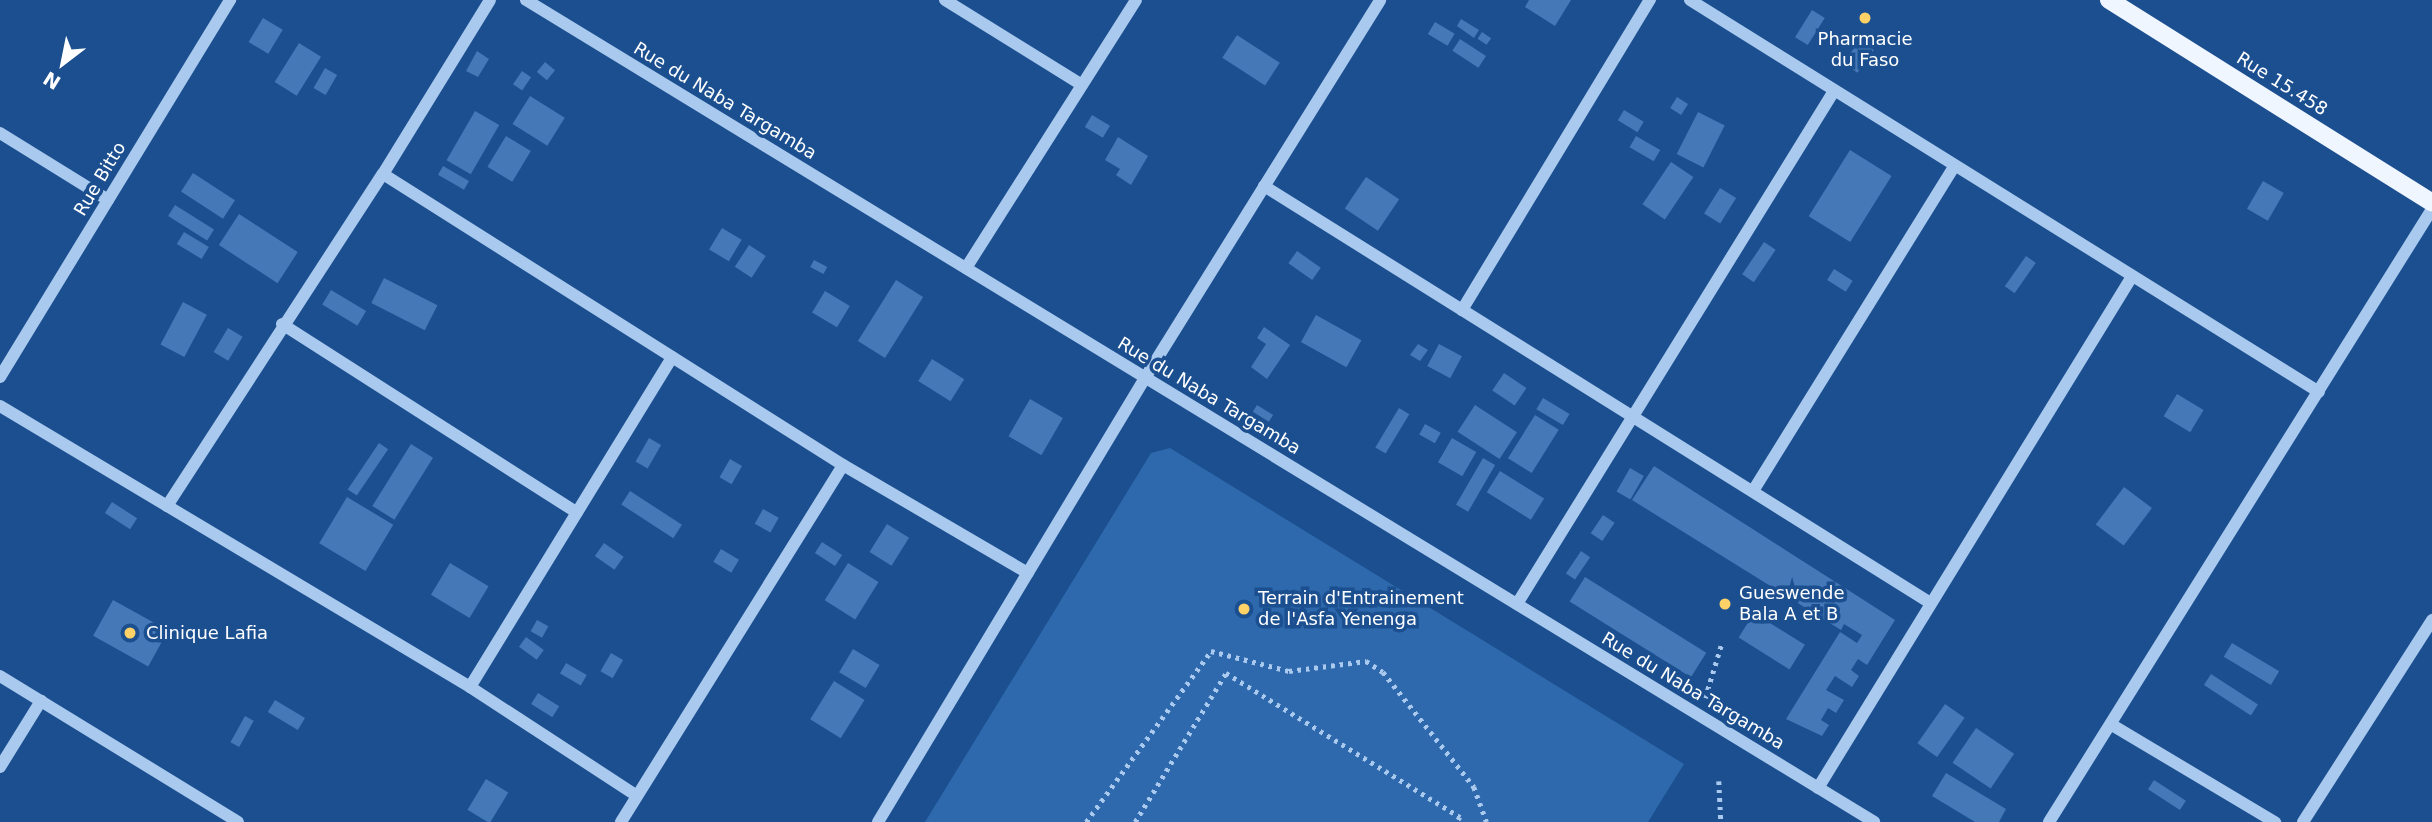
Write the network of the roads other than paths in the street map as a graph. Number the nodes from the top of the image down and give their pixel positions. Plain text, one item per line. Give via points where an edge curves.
1 (230, 0) edge
2 (490, 0) edge
3 (526, 0) edge
4 (946, 0) edge
5 (1136, 0) edge
6 (1380, 0) edge
7 (1650, 0) edge
8 (1690, 0) edge
9 (2109, 0) edge
10 (1082, 85) junction
11 (1834, 90) junction
12 (0, 133) edge
13 (1954, 167) junction
14 (383, 174) junction
15 (1264, 186) junction
16 (108, 200) junction
17 (2432, 203) edge
18 (2432, 209) edge
19 (966, 268) junction
20 (2131, 278) junction
21 (1462, 310) junction
22 (282, 324) junction
23 (672, 357) junction
24 (0, 377) edge
25 (1145, 378) junction
26 (2319, 392) junction
27 (0, 406) edge
28 (1634, 418) junction
29 (843, 465) junction
30 (1752, 492) junction
31 (167, 506) junction
32 (577, 513) junction
33 (1028, 573) junction
34 (1929, 602) junction
35 (1517, 604) junction
36 (2432, 620) edge
37 (0, 676) edge
38 (470, 687) junction
39 (41, 701) junction
40 (2112, 725) junction
41 (0, 767) edge
42 (1818, 788) junction
43 (637, 796) junction
44 (238, 822) edge
45 (621, 822) edge
46 (878, 822) edge
47 (1874, 822) edge
48 (2049, 822) edge
49 (2275, 822) edge
50 (2303, 822) edge

1 - 16 street, Rue Bitto
2 - 14 street
3 - 19 street, Rue du Naba Targamba
4 - 10 street
5 - 10 street
6 - 15 street
7 - 21 street
8 - 11 street
9 - 17 main road, Rue 15.458
10 - 19 street
11 - 13 street
11 - 28 street
12 - 16 street
13 - 20 street
13 - 30 street
14 - 22 street
14 - 23 street
15 - 21 street
15 - 25 street
16 - 24 street, Rue Bitto
18 - 26 street
19 - 25 street, Rue du Naba Targamba
20 - 26 street
20 - 34 street
21 - 28 street
22 - 31 street
22 - 32 street
23 - 29 street
23 - 32 street
25 - 33 street
25 - 35 street, Rue du Naba Targamba
26 - 40 street
27 - 31 street
28 - 30 street
28 - 35 street
29 - 33 street
29 - 43 street
30 - 34 street
31 - 38 street
32 - 38 street
33 - 46 street
34 - 42 street
35 - 42 street, Rue du Naba Targamba
36 - 50 street
37 - 39 street
38 - 43 street
39 - 41 street
39 - 44 street
40 - 48 street
40 - 49 street
42 - 47 street, Rue du Naba Targamba
43 - 45 street

